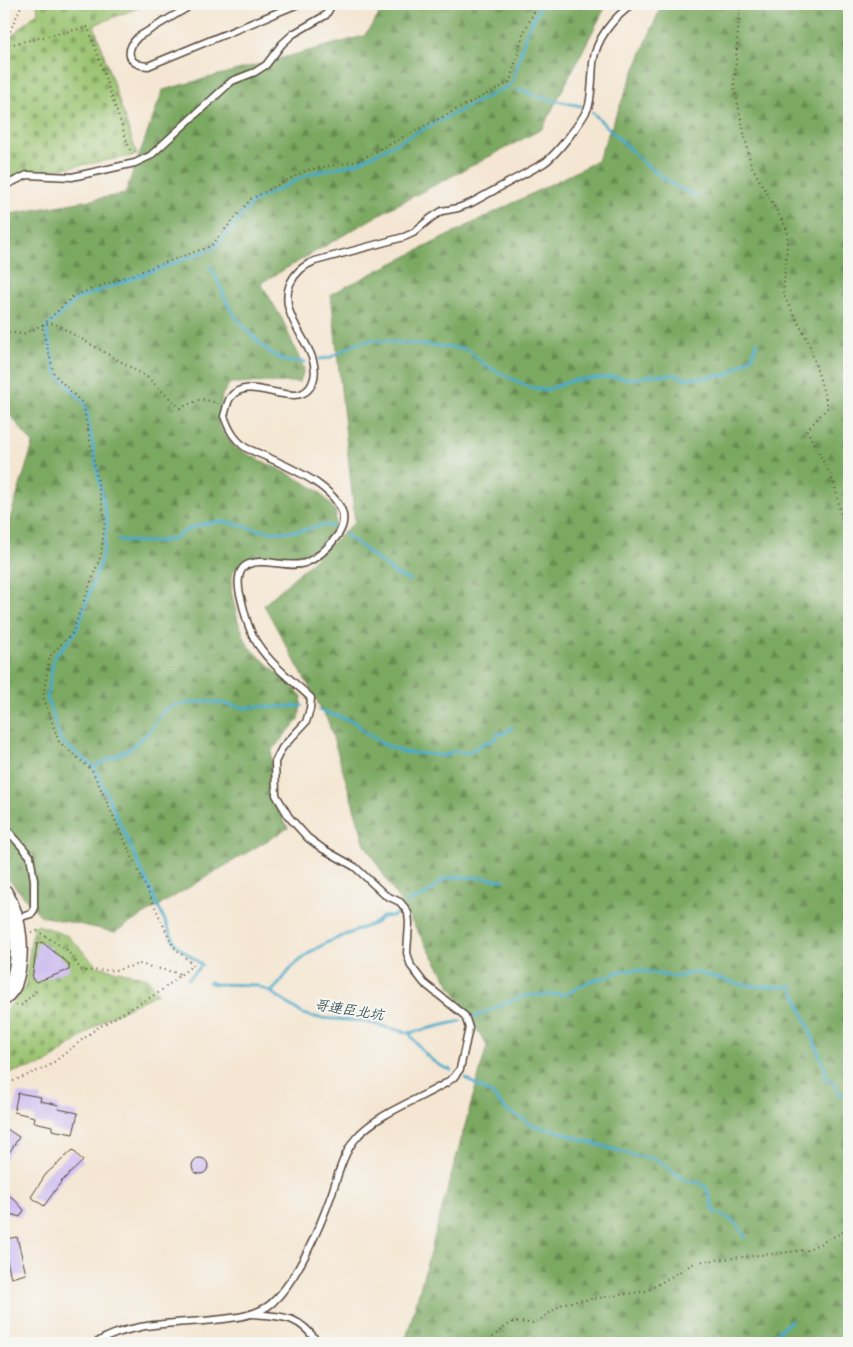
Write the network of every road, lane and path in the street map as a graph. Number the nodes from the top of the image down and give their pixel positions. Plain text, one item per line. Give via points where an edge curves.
1 (11, 4) edge
2 (22, 4) edge
3 (190, 4) edge
4 (298, 4) edge
5 (332, 4) edge
6 (538, 4) edge
7 (634, 4) edge
8 (740, 4) edge
9 (4, 12) edge
10 (4, 46) edge
11 (135, 163) junction
12 (4, 186) edge
13 (44, 323) junction
14 (4, 332) edge
15 (227, 406) junction
16 (849, 547) edge
17 (4, 826) edge
18 (4, 892) edge
19 (16, 919) junction
20 (30, 933) dead end
21 (181, 974) junction
22 (36, 992) dead end
23 (4, 998) edge
24 (22, 1005) dead end
25 (4, 1085) edge
26 (849, 1228) edge
27 (250, 1314) junction
28 (96, 1343) edge
29 (318, 1343) edge
30 (322, 1343) edge
31 (341, 1343) edge
32 (484, 1343) edge

1 - 9 path
2 - 10 path
3 - 4 lane via 186,10 138,37 129,52 132,60 139,66 148,66
5 - 11 lane via 326,15 282,44 266,65 232,81 150,156
6 - 13 path via 523,34 510,82 357,161 307,170 251,199 211,246 73,296
7 - 15 lane via 624,10 598,43 587,109 553,156 471,203 442,211 408,236 303,267 291,281 288,301 295,326 312,357 313,382 304,391 292,395 252,387 240,390
8 - 16 path via 734,86 751,165 788,231 783,294 809,343 828,407 807,430 834,482
10 - 11 path via 88,27
11 - 12 lane via 72,177 27,175
13 - 14 path via 23,334
13 - 15 path via 54,323 148,377 180,408 201,399
13 - 21 path via 42,326 54,374 83,404 105,520 101,555 72,633 50,656 44,696 58,742 92,770 174,946 193,964
15 - 27 lane via 224,416 238,442 306,475 325,488 340,507 343,518 342,529 336,537 310,560 295,565 247,565 239,577 238,587 253,637 267,657 311,698 306,722 282,748 275,762 276,795 289,817 308,838 355,867 385,895 403,905 408,916 407,950 411,966 424,983 466,1016 469,1028 461,1065 454,1077 373,1123 355,1139 343,1160 324,1216 296,1270 270,1304
17 - 19 lane via 32,861 34,910
18 - 19 street
19 - 23 street via 19,937 17,962 13,986
20 - 21 path via 37,931 67,950 82,971 117,970 140,964
21 - 25 path via 158,993 96,1028 49,1066
22 - 24 path
26 - 32 path via 807,1250 696,1262 647,1291 564,1303 536,1323 512,1322
27 - 28 lane via 137,1328
27 - 29 lane via 283,1316 306,1327
30 - 31 path via 326,1338

